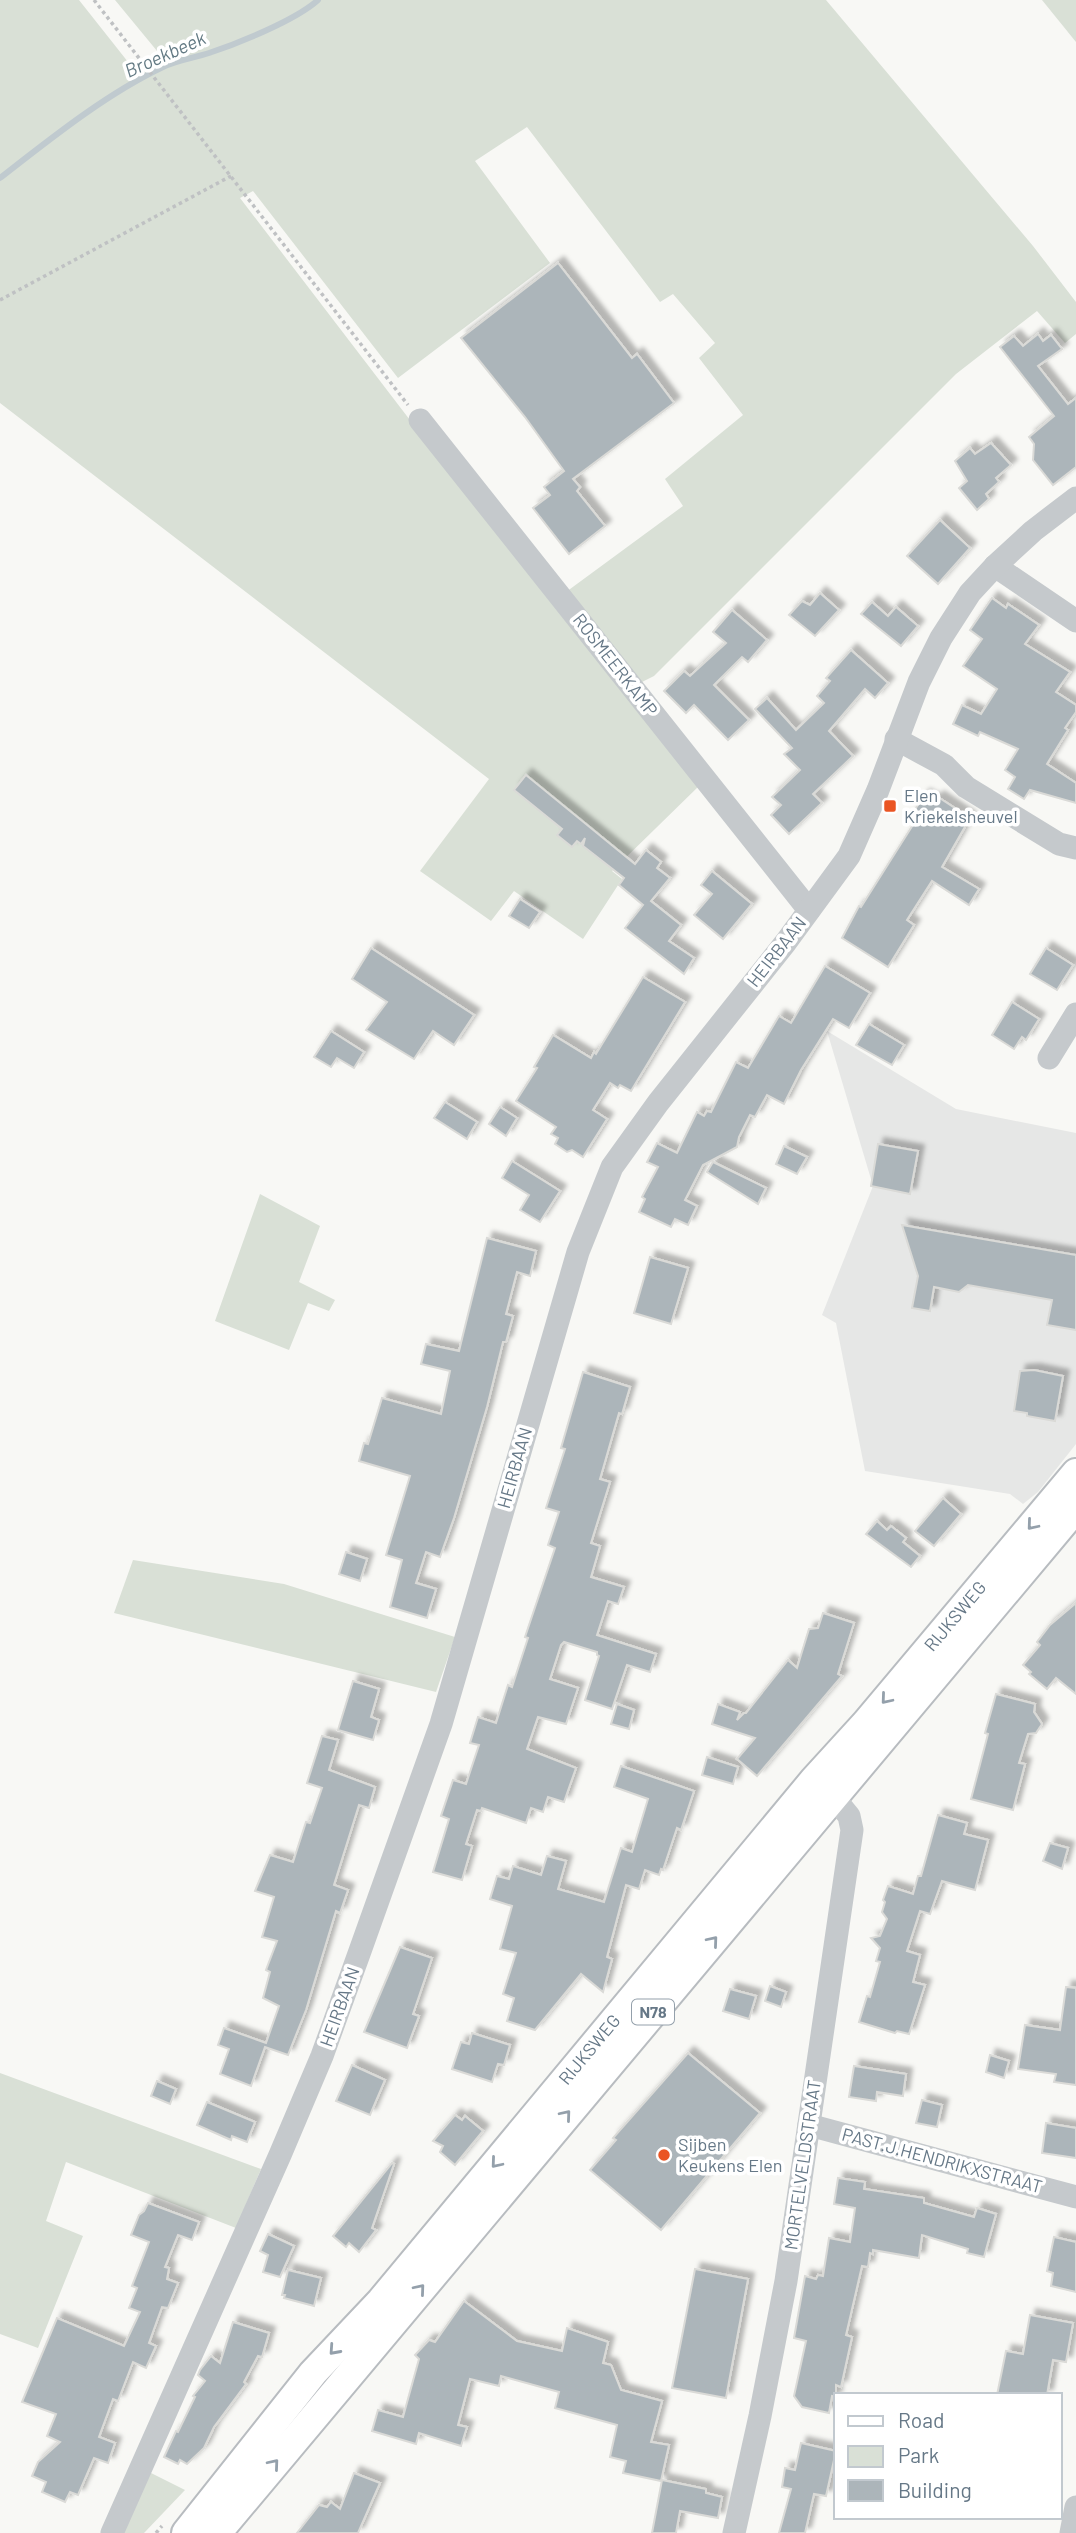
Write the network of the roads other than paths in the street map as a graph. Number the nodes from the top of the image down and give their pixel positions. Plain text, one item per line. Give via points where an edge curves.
1 (420, 420) road end
2 (1076, 498) edge
3 (995, 566) junction
4 (1076, 621) edge
5 (896, 739) junction
6 (1076, 848) edge
7 (809, 911) junction
8 (1076, 1014) edge
9 (1049, 1058) dead end
10 (1076, 1473) edge
11 (1076, 1508) edge
12 (835, 1799) junction
13 (809, 2125) junction
14 (1076, 2197) edge
15 (1076, 2507) edge
16 (112, 2533) edge
17 (187, 2533) edge
18 (217, 2533) edge
19 (734, 2533) edge
20 (1071, 2533) edge

1 - 7 street, ROSMEERKAMP
2 - 3 street, HEIRBAAN
3 - 4 street
3 - 5 street, HEIRBAAN via 970,593 941,638
5 - 6 street via 944,765 966,787 1059,844
5 - 7 street, HEIRBAAN via 849,856
7 - 16 street, HEIRBAAN via 612,1167 578,1252 441,1724 322,2056
8 - 9 street
10 -> 17 main road, RIJKSWEG / N78 via 381,2301 313,2373
11 - 12 main road, RIJKSWEG / N78
12 - 13 street, MORTELVELDSTRAAT via 849,1816 852,1830
18 -> 12 main road, RIJKSWEG / N78
13 - 14 street, PAST.J.HENDRIKXSTRAAT
13 - 19 street, MORTELVELDSTRAAT via 786,2281
15 - 20 street

